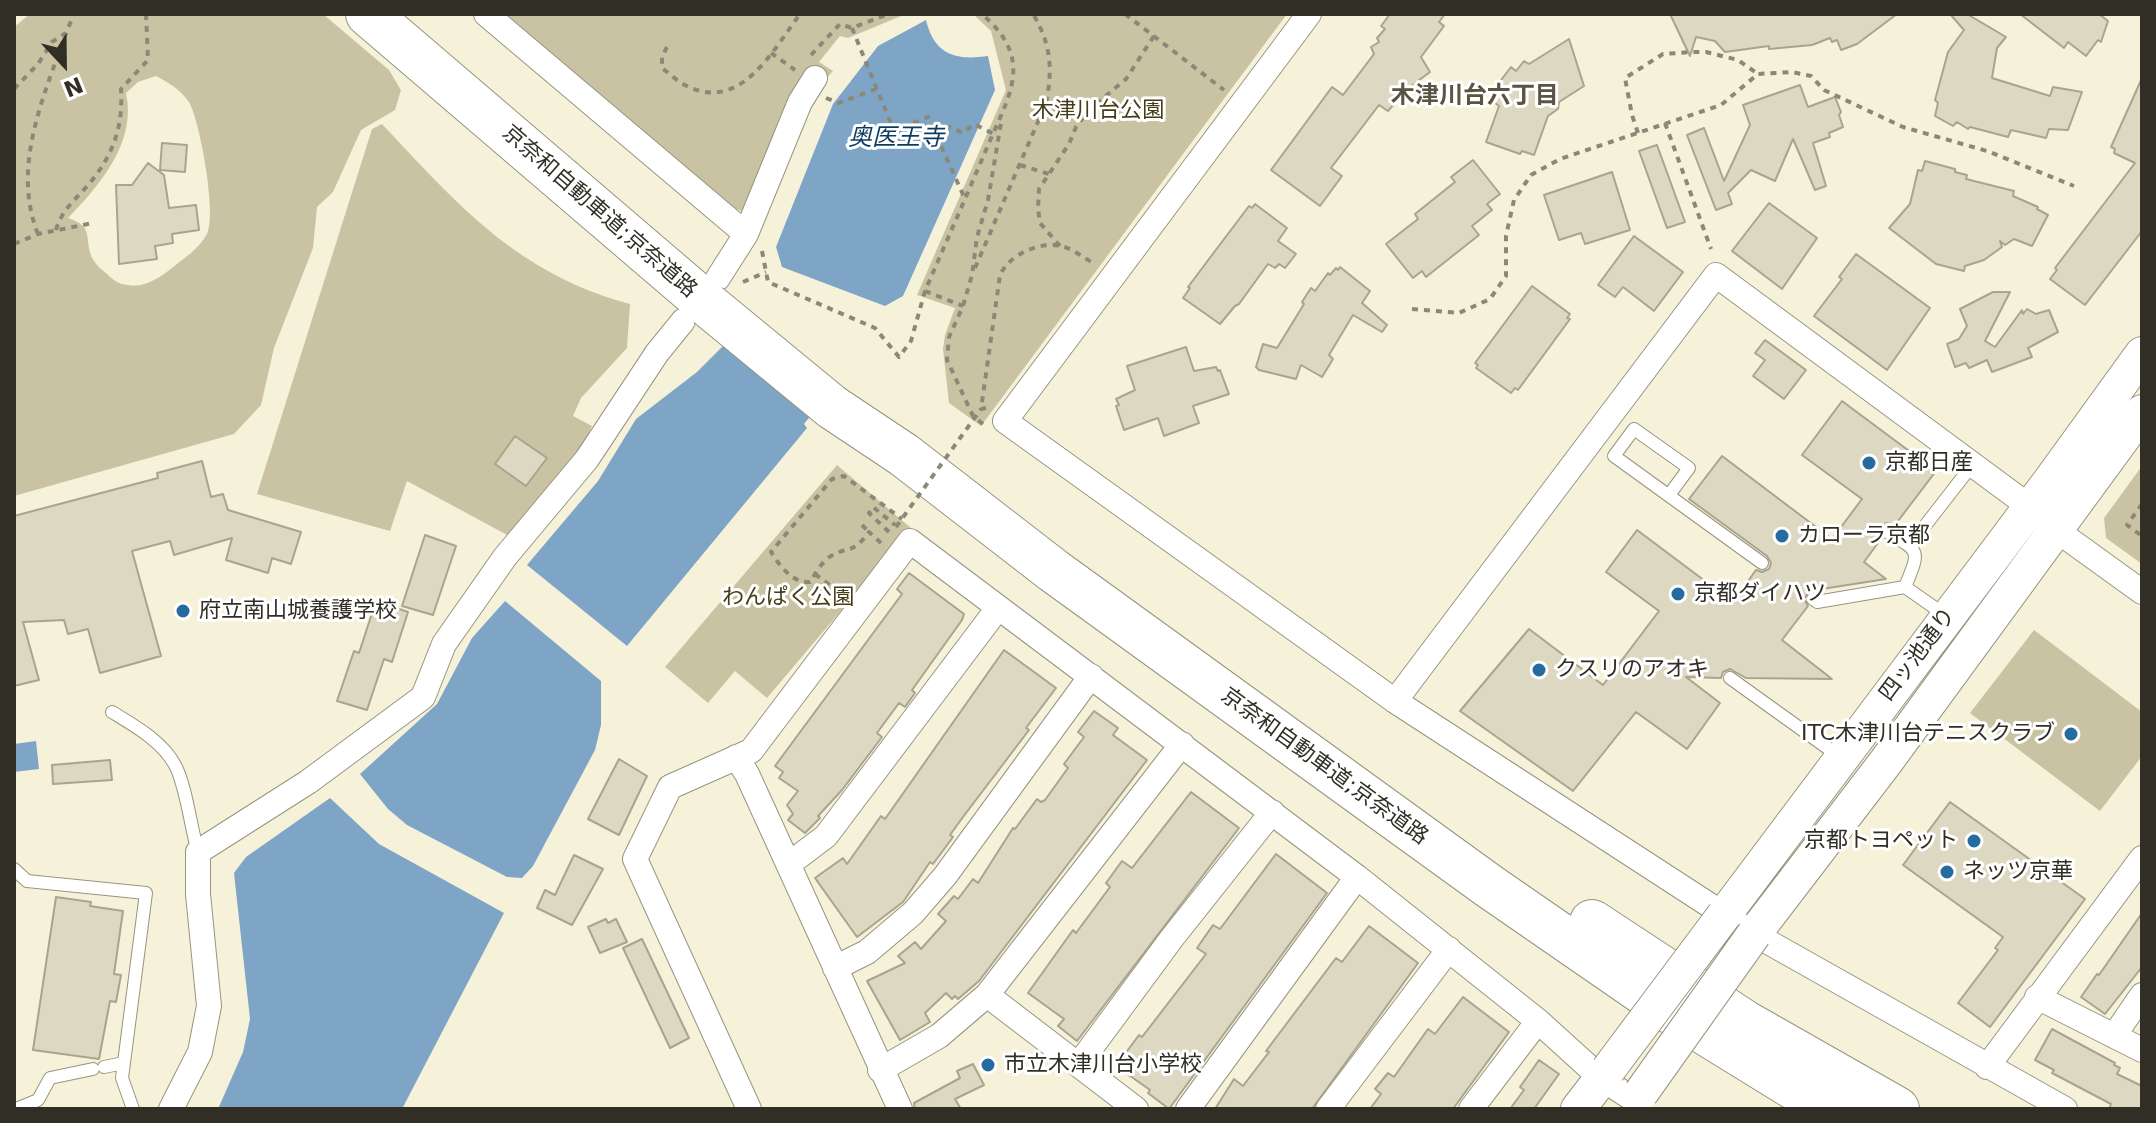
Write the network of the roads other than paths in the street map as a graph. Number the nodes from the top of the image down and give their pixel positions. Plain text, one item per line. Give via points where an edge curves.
1 (368, 14) edge
2 (389, 14) edge
3 (486, 14) edge
4 (1309, 14) edge
5 (813, 77) road end
6 (469, 98) junction
7 (756, 236) junction
8 (703, 302) junction
9 (2142, 354) edge
10 (832, 407) junction
11 (2142, 412) edge
12 (1973, 464) junction
13 (1669, 495) junction
14 (2030, 507) junction
15 (2056, 530) junction
16 (1887, 532) dead end
17 (1910, 545) junction
18 (1762, 563) dead end
19 (1905, 587) junction
20 (2142, 592) edge
21 (1813, 599) dead end
22 (998, 608) junction
23 (1947, 617) junction
24 (1091, 676) junction
25 (1730, 678) dead end
26 (1395, 701) junction
27 (112, 712) dead end
28 (1262, 723) junction
29 (1182, 744) junction
30 (736, 757) junction
31 (1840, 757) junction
32 (1272, 812) junction
33 (198, 852) junction
34 (2142, 858) edge
35 (789, 864) junction
36 (14, 869) edge
37 (1357, 877) junction
38 (1724, 915) junction
39 (1754, 934) junction
40 (1449, 949) junction
41 (835, 968) junction
42 (987, 995) junction
43 (2142, 995) edge
44 (2037, 997) junction
45 (1538, 1021) junction
46 (1663, 1021) junction
47 (2114, 1036) junction
48 (2142, 1050) edge
49 (124, 1063) junction
50 (1079, 1064) junction
51 (1987, 1067) junction
52 (880, 1070) junction
53 (1605, 1075) junction
54 (1636, 1101) edge
55 (16, 1109) edge
56 (133, 1109) edge
57 (171, 1109) edge
58 (749, 1109) edge
59 (900, 1109) edge
60 (1136, 1109) edge
61 (1188, 1109) edge
62 (1328, 1109) edge
63 (1471, 1109) edge
64 (1578, 1109) edge
65 (1794, 1109) edge
66 (1803, 1109) edge
67 (1829, 1109) edge
68 (1897, 1109) edge
69 (2065, 1109) edge

1 - 6 highway, 京奈和自動車道;京奈道路
2 - 6 highway
3 - 7 street
4 - 26 street via 1005,421
5 - 7 street
6 - 8 highway, 京奈和自動車道;京奈道路
7 - 8 street
8 - 10 highway, 京奈和自動車道;京奈道路, bridge
8 - 33 street via 650,363 587,459 505,557 444,644 423,697 308,782
9 - 14 main road, 四ッ池通り
10 - 28 highway, 京奈和自動車道;京奈道路
10 - 46 highway, 京奈和自動車道;京奈道路 via 893,464 1135,647
11 - 15 main road, 四ッ池通り
12 - 14 street
12 - 17 lane
12 - 26 street via 1716,275
13 - 13 lane via 1689,468 1634,429 1614,456
13 - 18 lane
14 - 23 main road, 四ッ池通り
15 - 20 street
15 - 39 main road, 四ッ池通り
16 - 17 lane
17 - 19 lane via 1917,558
19 - 21 lane
19 - 23 lane
22 - 24 street
22 - 30 street via 910,541 751,751
22 - 35 street via 826,836
23 - 31 main road, 四ッ池通り
24 - 29 street
24 - 41 street via 913,913 867,952
25 - 31 lane
26 - 38 street
27 - 33 lane via 165,750 177,768
28 - 67 highway, 京奈和自動車道;京奈道路 via 1670,1011
28 - 68 highway via 1593,922 1744,1022
29 - 32 street
29 - 42 street
30 - 35 street
30 - 58 street via 670,787 635,859
31 - 38 main road, 四ッ池通り
32 - 37 street
32 - 50 street
33 - 57 street via 209,1006 200,1052
34 - 44 street
35 - 41 street
36 - 49 lane via 27,881 146,893
37 - 40 street
37 - 61 street
38 - 39 street
38 - 53 main road, 四ッ池通り, bridge
39 - 51 street
39 - 54 main road, 四ッ池通り, bridge
40 - 45 street
40 - 62 street
41 - 52 street
42 - 50 street
42 - 52 street via 939,1036
43 - 47 street
44 - 47 street
44 - 51 street
45 - 53 street
45 - 63 street
46 - 65 highway
46 - 66 highway, 京奈和自動車道;京奈道路
47 - 48 street
49 - 55 lane via 50,1078 38,1100
49 - 56 lane via 122,1078
50 - 60 street
51 - 69 street
52 - 59 street
53 - 54 street
53 - 64 main road, 四ッ池通り

